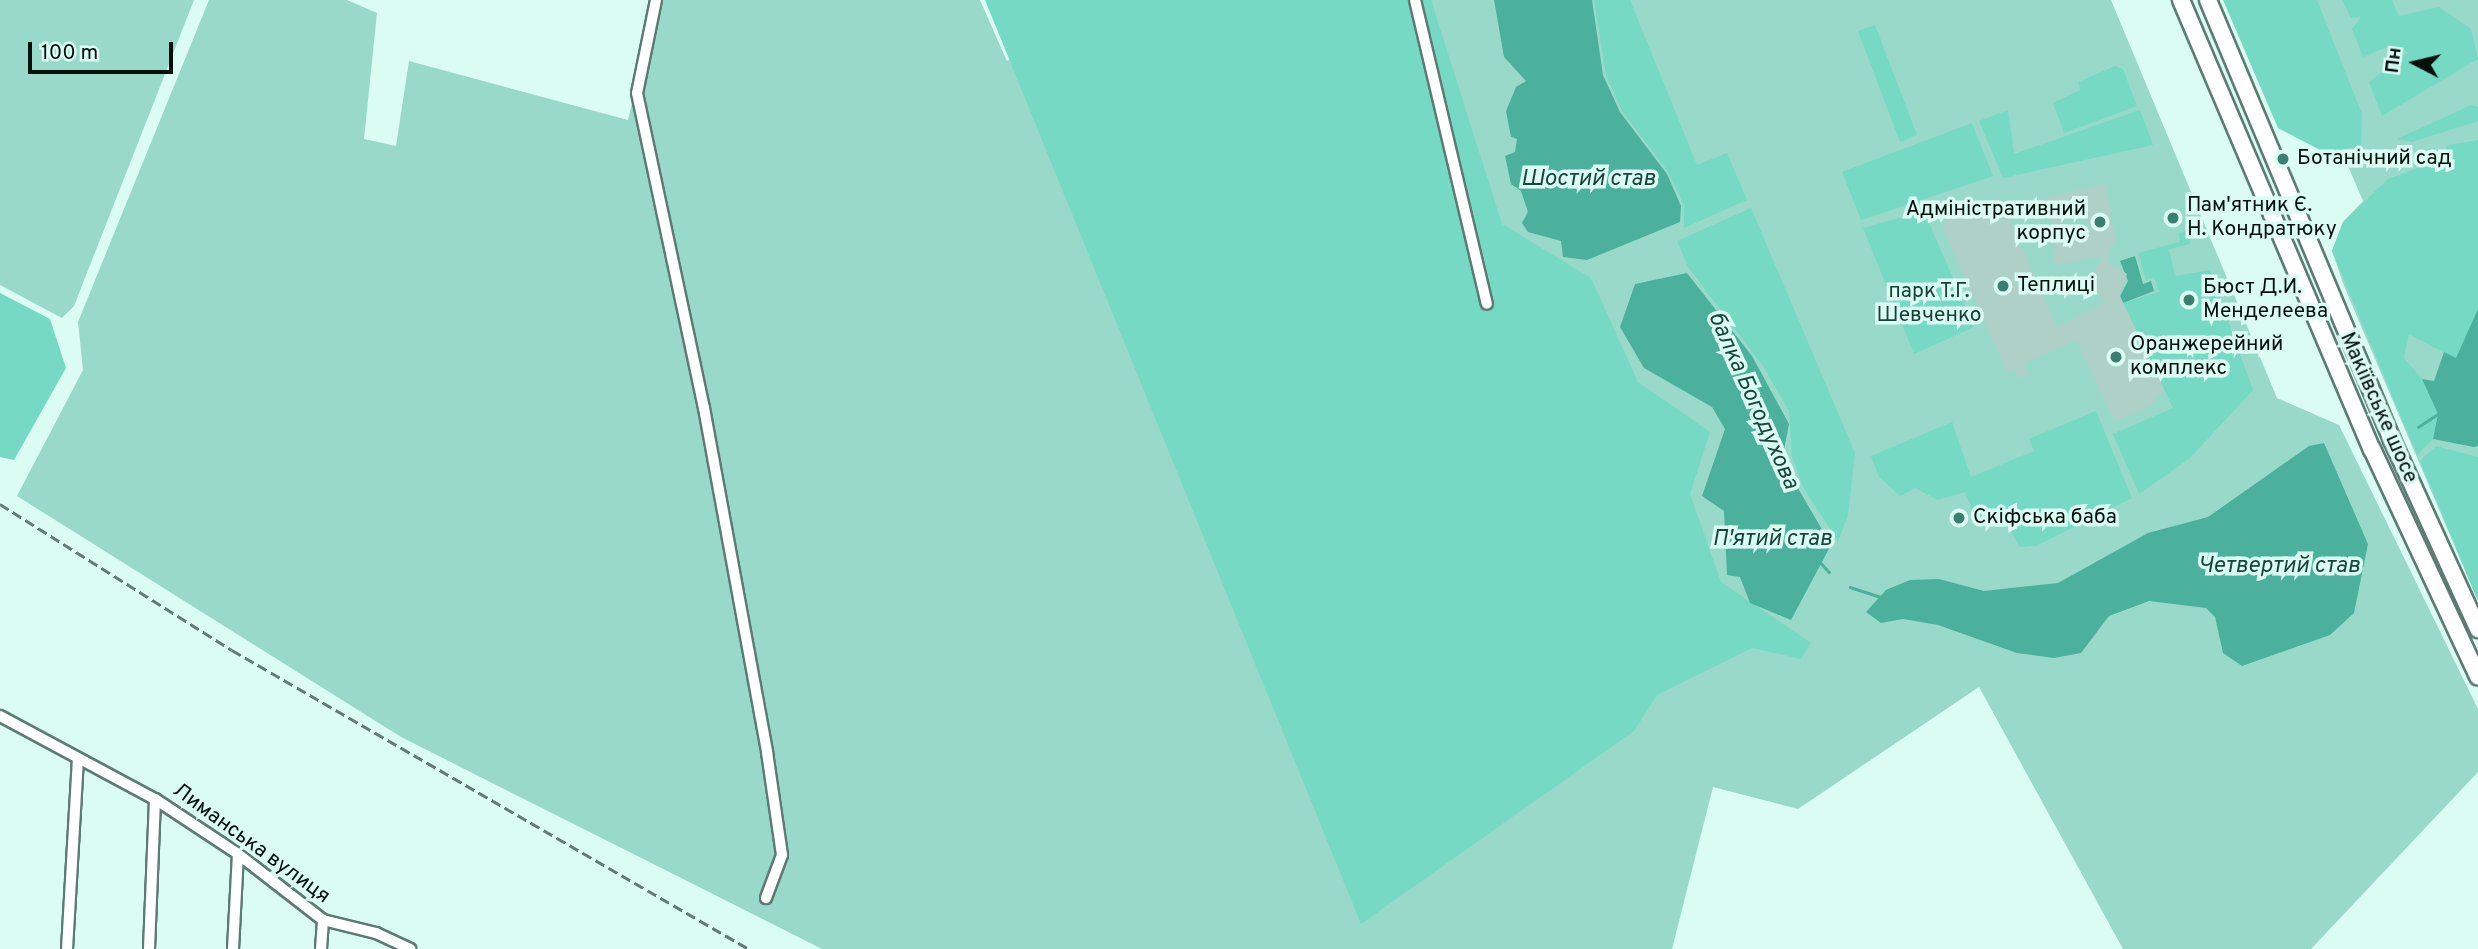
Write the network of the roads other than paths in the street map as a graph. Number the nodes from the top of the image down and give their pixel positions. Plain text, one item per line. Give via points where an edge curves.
1 (656, 0) edge
2 (1415, 0) edge
3 (2181, 0) edge
4 (2208, 0) edge
5 (1487, 304) dead end
6 (2478, 629) edge
7 (2478, 676) edge
8 (0, 716) edge
9 (78, 759) junction
10 (155, 799) junction
11 (238, 854) junction
12 (766, 898) dead end
13 (323, 920) junction
14 (67, 949) edge
15 (149, 949) edge
16 (233, 949) edge
17 (321, 949) edge
18 (411, 949) edge

1 - 12 street via 637,93 704,408 767,752 782,855
2 - 5 street
3 - 7 main road, Макіївське шосе via 2372,449
4 - 6 main road, Макіївське шосе via 2392,440
8 - 9 street, Лиманська вулиця
9 - 10 street, Лиманська вулиця
9 - 14 street
10 - 11 street, Лиманська вулиця
10 - 15 street
11 - 13 street, Лиманська вулиця
11 - 16 street
13 - 17 street
13 - 18 street, Лиманська вулиця via 376,933

